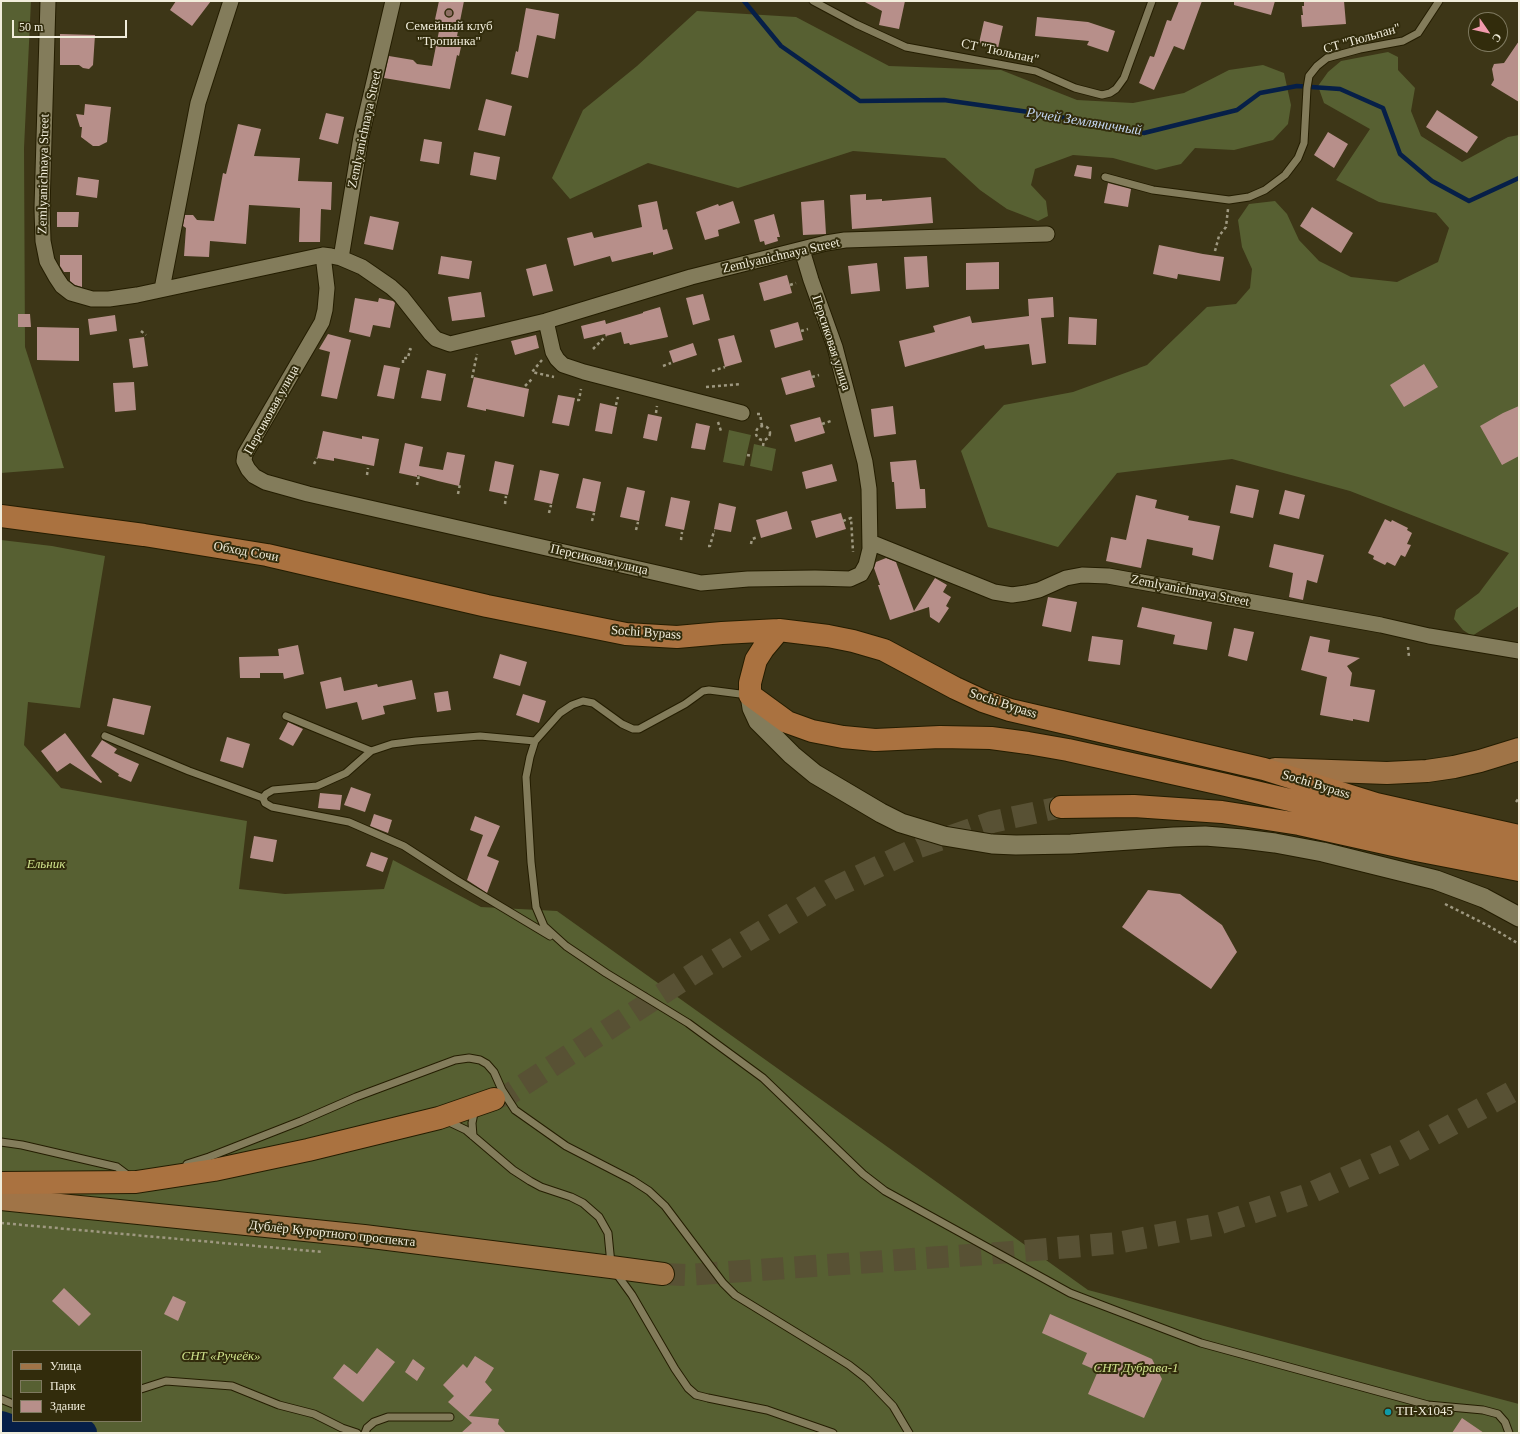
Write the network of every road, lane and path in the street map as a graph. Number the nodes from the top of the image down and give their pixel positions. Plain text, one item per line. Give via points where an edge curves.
1 (48, 1) edge
2 (231, 1) edge
3 (393, 1) edge
4 (813, 1) edge
5 (1152, 1) edge
6 (1439, 1) edge
7 (1105, 177) dead end
8 (1229, 200) junction
9 (1047, 234) dead end
10 (802, 250) junction
11 (1215, 251) dead end
12 (323, 255) junction
13 (341, 258) junction
14 (796, 283) dead end
15 (790, 285) dead end
16 (162, 289) junction
17 (546, 320) junction
18 (808, 329) dead end
19 (141, 331) dead end
20 (801, 331) dead end
21 (146, 335) dead end
22 (606, 336) dead end
23 (593, 349) dead end
24 (412, 350) dead end
25 (478, 354) dead end
26 (403, 363) dead end
27 (671, 363) dead end
28 (663, 366) dead end
29 (725, 367) dead end
30 (712, 371) dead end
31 (819, 375) dead end
32 (812, 377) dead end
33 (472, 378) dead end
34 (533, 378) dead end
35 (525, 386) dead end
36 (581, 389) dead end
37 (618, 398) dead end
38 (577, 400) dead end
39 (616, 405) dead end
40 (658, 405) dead end
41 (656, 413) dead end
42 (742, 413) dead end
43 (832, 421) dead end
44 (822, 424) dead end
45 (764, 440) junction
46 (763, 446) dead end
47 (747, 455) dead end
48 (752, 456) dead end
49 (317, 458) dead end
50 (314, 464) dead end
51 (368, 468) dead end
52 (367, 475) dead end
53 (419, 475) dead end
54 (460, 484) dead end
55 (417, 485) dead end
56 (458, 494) dead end
57 (506, 496) dead end
58 (505, 504) dead end
59 (551, 506) dead end
60 (549, 513) dead end
61 (594, 513) dead end
62 (7, 516) edge
63 (592, 521) dead end
64 (844, 521) dead end
65 (638, 522) dead end
66 (636, 530) dead end
67 (715, 531) dead end
68 (682, 532) dead end
69 (758, 537) dead end
70 (681, 540) dead end
71 (870, 542) junction
72 (751, 544) dead end
73 (708, 546) dead end
74 (853, 554) dead end
75 (779, 630) junction
76 (1519, 651) edge
77 (750, 695) junction
78 (286, 716) dead end
79 (105, 736) dead end
80 (535, 741) junction
81 (1519, 749) edge
82 (371, 751) junction
83 (1264, 769) junction
84 (263, 798) junction
85 (1519, 798) edge
86 (1516, 802) dead end
87 (1061, 807) tunnel mouth
88 (1519, 836) edge
89 (1519, 854) edge
90 (1519, 870) edge
91 (1446, 904) dead end
92 (1519, 917) edge
93 (1519, 944) edge
94 (566, 946) junction
95 (485, 1102) joint
96 (440, 1118) junction
97 (473, 1136) junction
98 (1, 1142) edge
99 (136, 1182) junction
100 (1, 1183) edge
101 (1, 1199) edge
102 (1, 1223) edge
103 (330, 1253) dead end
104 (611, 1267) junction
105 (663, 1274) tunnel mouth
106 (142, 1389) edge
107 (1, 1399) edge
108 (12, 1404) edge
109 (450, 1417) dead end
110 (357, 1433) edge
111 (365, 1433) edge
112 (833, 1433) edge
113 (909, 1433) edge
114 (1509, 1433) edge

1 - 16 street, Zemlyanichnaya Street via 42,208 43,241 47,261 62,286 71,293 92,299
2 - 16 street via 198,103
3 - 13 street, Zemlyanichnaya Street via 361,137
4 - 5 lane, СТ "Тюльпан" via 906,47 1036,71 1075,88 1102,95 1116,89 1124,78
6 - 8 lane, СТ "Тюльпан" via 1418,33 1403,41 1327,58 1317,66 1309,76 1304,143 1298,158 1285,175 1265,190 1249,197
7 - 8 lane, СТ "Тюльпан" via 1153,190
8 - 11 path via 1226,227 1218,236
9 - 10 street, Zemlyanichnaya Street via 845,240
10 - 17 street, Zemlyanichnaya Street via 691,277
10 - 71 street, Персиковая улица via 835,347 865,462 869,489
12 - 13 street, Zemlyanichnaya Street
12 - 16 street, Zemlyanichnaya Street
12 - 71 street, Персиковая улица via 327,288 322,322 244,454 244,461 254,476 265,482 701,583 748,579 850,579 860,574 866,565
13 - 17 street, Zemlyanichnaya Street via 362,267 391,287 431,334 442,342 450,344
14 - 15 path
17 - 42 street via 554,352 563,365
18 - 20 path
19 - 21 path
22 - 23 path
24 - 26 path via 410,349 408,358 403,358
25 - 33 path
27 - 28 path
29 - 30 path
31 - 32 path
34 - 35 path
36 - 38 path
37 - 39 path
40 - 41 path
43 - 44 path
45 - 45 path via 756,434 761,426 770,431
45 - 46 path
47 - 48 path
49 - 50 path
51 - 52 path
53 - 55 path
54 - 56 path
57 - 58 path
59 - 60 path
61 - 63 path
62 - 75 highway, Обход Сочи via 267,555 487,606 626,634 677,637
64 - 74 path via 851,518
65 - 66 path
67 - 73 path
68 - 70 path
69 - 72 path via 752,539
71 - 76 street, Zemlyanichnaya Street via 994,592 1012,595 1039,590 1066,578 1082,575 1108,576
75 - 77 highway via 756,660 750,683
75 - 83 highway, Sochi Bypass via 828,636 884,650 955,688 1010,710
77 - 80 lane via 716,690 703,691 685,704 633,729 594,703 583,701 560,713
77 - 89 highway via 787,722 843,738 991,738 1035,744 1226,785
77 - 92 street via 758,721 815,774 881,813 925,831 965,841 1016,845 1205,836 1275,843 1436,880 1484,898
78 - 82 lane
79 - 84 lane
80 - 82 lane via 480,736 392,744
80 - 94 lane via 526,777 536,907 544,926
81 - 83 main road via 1467,764 1427,771 1388,774
82 - 84 lane via 346,773 317,786 273,790
83 - 88 highway, Sochi Bypass via 1376,804
84 - 94 lane via 265,803 272,807 349,822 404,846
85 - 86 path
87 - 90 highway via 1134,806 1214,811 1299,824
91 - 93 path
94 - 114 lane via 688,1023 763,1078 863,1174 885,1191 1070,1293 1201,1343 1428,1405 1498,1414 1505,1422
95 - 96 highway
95 - 97 lane via 472,1123
96 - 97 lane
96 - 99 highway via 214,1170
97 - 104 lane via 530,1181 583,1203 599,1217 608,1233
98 - 99 lane via 117,1166
99 - 100 highway
99 - 113 lane via 209,1157 455,1060 480,1060 494,1072 515,1110 566,1146 632,1180 649,1192 665,1206 734,1295 861,1374 893,1406
101 - 104 main road, Дублёр Курортного проспекта via 364,1236
102 - 103 path
104 - 105 main road, Дублёр Курортного проспекта
104 - 112 lane via 632,1295 674,1369 696,1395 767,1410
106 - 110 lane via 166,1381 232,1386 279,1405 314,1414
107 - 108 lane
109 - 111 lane via 388,1417 374,1422

